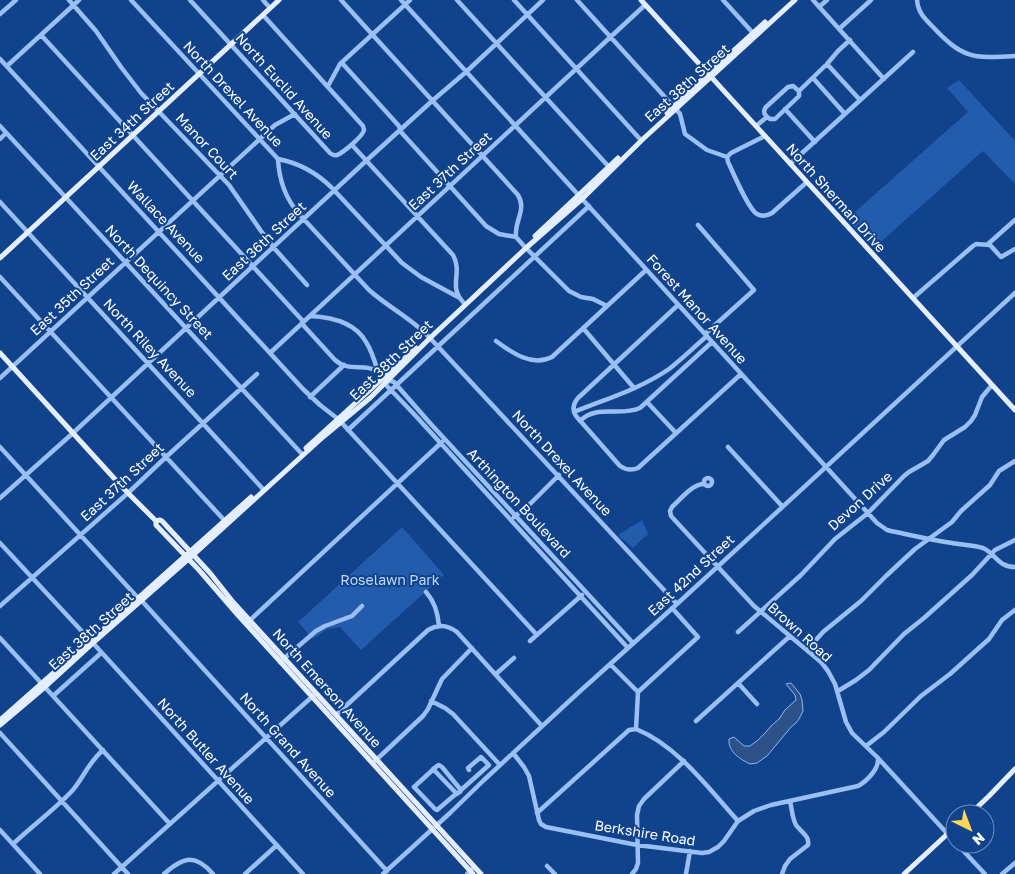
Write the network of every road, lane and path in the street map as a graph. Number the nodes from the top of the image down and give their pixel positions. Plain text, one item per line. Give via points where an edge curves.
1 (16, 0) edge
2 (69, 0) edge
3 (79, 0) edge
4 (132, 0) edge
5 (190, 0) edge
6 (263, 0) edge
7 (279, 0) edge
8 (341, 0) edge
9 (401, 0) edge
10 (410, 0) edge
11 (457, 0) edge
12 (514, 0) edge
13 (543, 0) edge
14 (577, 0) edge
15 (723, 0) edge
16 (790, 0) edge
17 (795, 0) edge
18 (813, 0) edge
19 (827, 0) edge
20 (871, 0) edge
21 (917, 0) edge
22 (643, 2) edge
23 (74, 5) junction
24 (405, 5) junction
25 (819, 7) junction
26 (270, 8) junction
27 (0, 14) edge
28 (262, 15) junction
29 (527, 15) junction
30 (840, 29) junction
31 (753, 33) junction
32 (41, 35) junction
33 (372, 35) junction
34 (610, 37) junction
35 (850, 40) junction
36 (231, 44) junction
37 (497, 44) junction
38 (913, 52) dead end
39 (1015, 56) edge
40 (0, 59) edge
41 (342, 63) junction
42 (827, 64) junction
43 (7, 66) junction
44 (576, 69) junction
45 (466, 72) junction
46 (199, 74) junction
47 (709, 75) junction
48 (813, 78) junction
49 (884, 79) junction
50 (328, 86) junction
51 (799, 91) junction
52 (546, 98) junction
53 (860, 100) junction
54 (432, 101) junction
55 (675, 108) junction
56 (785, 109) junction
57 (159, 111) junction
58 (295, 114) junction
59 (846, 114) junction
60 (767, 117) junction
61 (0, 126) edge
62 (515, 126) junction
63 (756, 126) junction
64 (400, 130) junction
65 (6, 133) junction
66 (133, 136) junction
67 (765, 136) junction
68 (639, 138) junction
69 (0, 139) edge
70 (260, 139) junction
71 (815, 142) junction
72 (352, 145) junction
73 (483, 156) junction
74 (727, 157) junction
75 (278, 160) junction
76 (366, 160) junction
77 (790, 164) junction
78 (99, 167) junction
79 (609, 167) junction
80 (221, 176) junction
81 (807, 182) junction
82 (450, 186) junction
83 (334, 191) junction
84 (580, 197) junction
85 (66, 198) junction
86 (193, 201) junction
87 (0, 202) edge
88 (588, 206) junction
89 (418, 216) junction
90 (304, 219) junction
91 (1015, 220) edge
92 (698, 225) dead end
93 (28, 232) junction
94 (159, 232) junction
95 (516, 237) junction
96 (988, 244) junction
97 (385, 246) junction
98 (525, 247) junction
99 (274, 248) junction
100 (1015, 249) edge
101 (534, 257) junction
102 (0, 258) edge
103 (125, 262) junction
104 (253, 267) junction
105 (646, 270) junction
106 (354, 275) junction
107 (0, 277) edge
108 (308, 285) dead end
109 (1015, 293) edge
110 (88, 297) junction
111 (458, 297) junction
112 (220, 298) junction
113 (913, 298) junction
114 (463, 302) junction
115 (678, 305) junction
116 (607, 306) junction
117 (310, 316) junction
118 (303, 323) junction
119 (583, 328) junction
120 (186, 329) junction
121 (50, 332) junction
122 (706, 335) junction
123 (430, 336) junction
124 (496, 341) dead end
125 (712, 342) junction
126 (438, 346) junction
127 (956, 346) junction
128 (270, 353) junction
129 (0, 354) edge
130 (149, 363) junction
131 (614, 364) junction
132 (344, 366) junction
133 (12, 367) junction
134 (378, 372) junction
135 (257, 374) dead end
136 (741, 374) junction
137 (0, 378) edge
138 (386, 380) junction
139 (992, 385) junction
140 (396, 386) junction
141 (241, 388) junction
142 (634, 388) junction
143 (391, 390) junction
144 (310, 397) junction
145 (112, 398) junction
146 (647, 402) junction
147 (1015, 410) edge
148 (574, 412) junction
149 (340, 421) junction
150 (580, 421) junction
151 (204, 423) junction
152 (348, 430) junction
153 (74, 433) junction
154 (676, 433) junction
155 (443, 442) junction
156 (0, 447) edge
157 (728, 447) dead end
158 (301, 453) junction
159 (166, 457) junction
160 (1015, 461) edge
161 (826, 466) junction
162 (26, 475) junction
163 (559, 476) junction
164 (398, 484) junction
165 (704, 484) dead end
166 (262, 488) junction
167 (128, 493) junction
168 (0, 498) edge
169 (782, 506) junction
170 (868, 513) junction
171 (515, 516) junction
172 (511, 520) junction
173 (225, 521) junction
174 (81, 535) junction
175 (929, 539) junction
176 (1015, 540) edge
177 (0, 543) edge
178 (992, 554) junction
179 (189, 555) junction
180 (718, 566) junction
181 (1015, 567) edge
182 (32, 577) junction
183 (426, 592) dead end
184 (583, 594) junction
185 (140, 599) junction
186 (677, 604) junction
187 (0, 606) edge
188 (362, 606) dead end
189 (672, 608) junction
190 (1015, 610) edge
191 (760, 612) junction
192 (248, 622) junction
193 (439, 626) junction
194 (738, 632) dead end
195 (537, 635) junction
196 (790, 636) junction
197 (0, 638) edge
198 (530, 641) dead end
199 (91, 642) junction
200 (633, 643) junction
201 (472, 648) junction
202 (628, 648) junction
203 (807, 650) junction
204 (101, 653) junction
205 (514, 658) dead end
206 (282, 660) junction
207 (610, 664) junction
208 (496, 674) junction
209 (738, 683) junction
210 (44, 685) junction
211 (838, 691) junction
212 (638, 692) junction
213 (315, 695) junction
214 (53, 696) junction
215 (431, 701) junction
216 (757, 704) dead end
217 (336, 715) junction
218 (0, 720) edge
219 (696, 721) dead end
220 (0, 725) edge
221 (542, 726) junction
222 (636, 729) junction
223 (0, 733) edge
224 (266, 738) junction
225 (866, 746) junction
226 (103, 750) junction
227 (513, 753) junction
228 (878, 758) junction
229 (374, 761) junction
230 (684, 761) junction
231 (500, 765) junction
232 (433, 769) junction
233 (1015, 769) edge
234 (469, 770) dead end
235 (218, 781) junction
236 (459, 792) junction
237 (465, 798) junction
238 (61, 801) junction
239 (790, 801) junction
240 (981, 804) edge
241 (538, 813) junction
242 (738, 821) junction
243 (170, 824) junction
244 (435, 828) junction
245 (0, 830) edge
246 (945, 831) edge
247 (945, 837) edge
248 (13, 844) junction
249 (638, 845) junction
250 (277, 846) junction
251 (690, 851) junction
252 (966, 854) edge
253 (1015, 863) edge
254 (547, 866) dead end
255 (122, 867) junction
256 (471, 871) edge
257 (385, 872) edge
258 (40, 874) edge
259 (114, 874) edge
260 (128, 874) edge
261 (164, 874) edge
262 (213, 874) edge
263 (245, 874) edge
264 (303, 874) edge
265 (481, 874) edge
266 (555, 874) edge
267 (632, 874) edge
268 (686, 874) edge
269 (782, 874) edge
270 (904, 874) edge
271 (984, 874) edge
272 (1002, 874) edge

1 - 27 street
2 - 23 street, Manor Court
3 - 23 street
4 - 46 street, North Drexel Avenue
5 - 36 street, North Euclid Avenue
6 - 26 street
7 - 26 main road, East 34th Street
8 - 33 street
9 - 24 street, Forest Manor Avenue
10 - 24 street
11 - 37 street
12 - 29 street
13 - 29 street, East 36th Street
14 - 34 street
15 - 31 street
16 - 31 main road, East 38th Street
17 - 47 main road, East 38th Street
18 - 25 street
19 - 25 street
20 - 30 street
21 - 39 street via 918,10 952,46 970,55 988,58
22 - 34 street, East 37th Street
22 - 47 main road, North Sherman Drive
23 - 32 street
23 - 57 street, Manor Court
24 - 33 street
24 - 45 street, Forest Manor Avenue
25 - 30 street
26 - 28 main road, East 34th Street
28 - 36 main road, East 34th Street
28 - 50 street
29 - 37 street, East 36th Street
29 - 44 street
30 - 35 street
31 - 47 main road, East 38th Street
32 - 43 street
32 - 66 street
33 - 41 street
33 - 54 street
34 - 44 street, East 37th Street
34 - 55 street
35 - 42 street
35 - 49 street
36 - 46 main road, East 34th Street
36 - 58 street, North Euclid Avenue
37 - 45 street, East 36th Street
37 - 52 street
38 - 49 street
40 - 43 street, Wallace Avenue
41 - 50 street
41 - 64 street
42 - 48 street
42 - 53 street
43 - 78 street, Wallace Avenue
44 - 52 street, East 37th Street
44 - 68 street
45 - 54 street, East 36th Street
45 - 62 street, Forest Manor Avenue
46 - 57 main road, East 34th Street
46 - 70 street, North Drexel Avenue
47 - 55 main road, East 38th Street
47 - 63 main road, North Sherman Drive
48 - 51 street
48 - 59 street
49 - 53 street
50 - 72 street via 364,128
51 - 56 street via 799,96
51 - 60 street via 788,87 765,109
52 - 62 street, East 37th Street
52 - 79 street
53 - 59 street
54 - 64 street, East 36th Street
54 - 73 street
55 - 68 main road, East 38th Street
55 - 74 street via 680,114 685,134 707,150
55 - 84 main road, East 38th Street
56 - 60 street via 775,119
56 - 71 street
57 - 66 main road, East 34th Street
57 - 80 street, Manor Court
58 - 70 street, East 35th Street via 280,121
58 - 72 street, North Euclid Avenue via 331,154 339,154
59 - 71 street
60 - 63 street
61 - 65 street, North Dequincy Street
62 - 73 street, East 37th Street
62 - 84 street, Forest Manor Avenue
63 - 67 main road, North Sherman Drive
64 - 76 street, East 36th Street
64 - 82 street
65 - 69 street
65 - 85 street, North Dequincy Street
66 - 78 main road, East 34th Street
66 - 86 street
67 - 74 street
67 - 77 main road, North Sherman Drive
68 - 79 main road, East 38th Street
70 - 75 street, North Drexel Avenue
70 - 80 street, East 35th Street
71 - 77 street
72 - 76 street
73 - 82 street, East 37th Street
73 - 95 street via 521,199
74 - 81 street via 752,210 758,215 772,213
75 - 83 street via 308,169
75 - 90 street, North Drexel Avenue via 286,194
76 - 83 street, East 36th Street
76 - 89 street
77 - 81 main road, North Sherman Drive
78 - 85 main road, East 34th Street
78 - 94 street, Wallace Avenue
79 - 84 main road, East 38th Street
80 - 86 street, East 35th Street
80 - 99 street, Manor Court
81 - 113 main road, North Sherman Drive
82 - 89 street, East 37th Street
82 - 95 street via 490,228 499,234
83 - 90 street, East 36th Street
83 - 97 street
84 - 88 street, Forest Manor Avenue
84 - 98 main road, East 38th Street
85 - 93 main road, East 34th Street
85 - 103 street, North Dequincy Street
86 - 94 street, East 35th Street
86 - 104 street
87 - 93 street, North Riley Avenue
88 - 101 street
88 - 105 street, Forest Manor Avenue
89 - 97 street, East 37th Street
89 - 111 street via 455,258
90 - 99 street, East 36th Street
90 - 106 street, North Drexel Avenue
91 - 96 street
92 - 122 street via 754,290
93 - 102 main road, East 34th Street
93 - 110 street, North Riley Avenue
94 - 103 street, East 35th Street
94 - 112 street, Wallace Avenue
95 - 98 street
96 - 100 street via 1001,257
96 - 113 street via 973,246
97 - 106 street, East 37th Street
97 - 111 street via 413,272
98 - 101 street
98 - 114 main road, East 38th Street
98 - 123 main road, East 38th Street
99 - 104 street, East 36th Street
99 - 108 street, Manor Court
101 - 116 street via 569,291
101 - 126 street
103 - 110 street, East 35th Street
103 - 120 street, North Dequincy Street
104 - 112 street, East 36th Street
104 - 118 street
105 - 115 street, Forest Manor Avenue
105 - 116 street
106 - 117 street, East 37th Street
106 - 123 street, North Drexel Avenue via 377,297
107 - 121 street
109 - 127 street, East 42nd Street
110 - 121 street, East 35th Street
110 - 130 street, North Riley Avenue
111 - 114 street
112 - 120 street, East 36th Street
112 - 128 street, Wallace Avenue
113 - 127 main road, North Sherman Drive
114 - 123 main road, East 38th Street
115 - 122 street, Forest Manor Avenue
115 - 131 street
116 - 119 street
117 - 118 street, East 37th Street
117 - 134 street via 334,319 354,328 366,342
118 - 128 street, East 37th Street
118 - 132 street
119 - 124 street via 545,360 515,354
119 - 131 street
120 - 130 street, East 36th Street
120 - 141 street, North Dequincy Street
121 - 133 street, East 35th Street
121 - 145 street
122 - 125 street, Forest Manor Avenue
122 - 142 street via 681,360
123 - 126 street, North Drexel Avenue
123 - 138 main road, East 38th Street
125 - 136 street, Forest Manor Avenue
125 - 146 street
126 - 140 street
126 - 163 street, North Drexel Avenue
127 - 139 main road, North Sherman Drive
127 - 161 street, East 42nd Street
128 - 144 street, Wallace Avenue
129 - 133 main road, North Emerson Avenue
130 - 145 street, East 36th Street
130 - 151 street, North Riley Avenue
131 - 142 street
131 - 148 street via 576,400
132 - 134 street
132 - 144 street
133 - 137 street, East 35th Street
133 - 153 main road, North Emerson Avenue
134 - 138 street, Arthington Boulevard
135 - 141 street, East 37th Street
136 - 154 street
136 - 161 street, Forest Manor Avenue
138 - 140 street, Arthington Boulevard via 392,380
138 - 143 street, Arthington Boulevard
138 - 149 main road, East 38th Street
139 - 147 main road, North Sherman Drive
139 - 170 street, Devon Drive via 982,397 972,420 944,440 930,459 909,472
140 - 143 street
140 - 155 street, Arthington Boulevard
141 - 151 street, East 37th Street
141 - 158 street, North Dequincy Street
142 - 148 street
143 - 152 street
143 - 155 street, Arthington Boulevard
144 - 149 street, Wallace Avenue
145 - 153 street, East 36th Street
145 - 159 street
146 - 150 street via 628,412 601,411
146 - 154 street
148 - 150 street
149 - 152 street, Wallace Avenue
149 - 158 main road, East 38th Street
149 - 179 main road, East 38th Street
150 - 154 street via 626,470 638,468
151 - 159 street, East 37th Street
151 - 166 street, North Riley Avenue
152 - 164 street, Wallace Avenue
153 - 162 street, East 36th Street
153 - 167 main road, North Emerson Avenue
155 - 164 street
155 - 171 street, Arthington Boulevard
155 - 172 street, Arthington Boulevard
156 - 162 street, North Grand Avenue
157 - 169 street
158 - 166 main road, East 38th Street
159 - 167 street, East 37th Street
159 - 173 street
160 - 175 street via 1000,470 990,485 952,522
161 - 169 street, East 42nd Street
161 - 170 street, Forest Manor Avenue
162 - 168 street, East 36th Street
162 - 174 street, North Grand Avenue
163 - 171 street
163 - 186 street, North Drexel Avenue
164 - 192 street
164 - 195 street, Wallace Avenue
165 - 180 street, Brown Road via 693,487 670,512
166 - 173 main road, East 38th Street
167 - 174 street, East 37th Street
167 - 179 main road, North Emerson Avenue
169 - 180 street, East 42nd Street
170 - 175 street, Forest Manor Avenue via 887,530
170 - 191 street, Devon Drive via 835,539
171 - 172 street
171 - 184 street, Arthington Boulevard
172 - 184 street, Arthington Boulevard
173 - 179 main road, East 38th Street
174 - 182 street, East 37th Street
174 - 185 street, North Grand Avenue
175 - 178 street, Forest Manor Avenue via 978,547
175 - 203 street via 823,632
176 - 178 street
177 - 182 street, North Butler Avenue
178 - 181 street, Forest Manor Avenue via 1003,564
178 - 211 street via 869,670
179 - 185 main road, East 38th Street
179 - 192 main road, North Emerson Avenue
180 - 186 street, East 42nd Street
180 - 191 street, Brown Road
182 - 187 street, East 37th Street
182 - 199 street, North Butler Avenue
183 - 193 street via 437,610
184 - 195 street
184 - 200 street, Arthington Boulevard
184 - 202 street, Arthington Boulevard
185 - 199 main road, East 38th Street
185 - 224 street, North Grand Avenue
186 - 189 street, East 42nd Street
188 - 206 street via 352,616 316,631
189 - 200 street, East 42nd Street
189 - 212 street via 698,637
190 - 225 street via 1002,620 989,639
191 - 194 street, Devon Drive
191 - 196 street, Brown Road
192 - 206 main road, North Emerson Avenue
193 - 201 street via 454,629
193 - 217 street via 428,630
195 - 198 street
196 - 203 street, Brown Road
196 - 209 street
197 - 210 street
199 - 204 street, North Butler Avenue
199 - 210 main road, East 38th Street
200 - 202 street, East 42nd Street
201 - 208 street
201 - 215 street via 442,679
202 - 207 street, East 42nd Street
203 - 211 street, Brown Road via 823,664
204 - 214 street
204 - 235 street, North Butler Avenue
205 - 208 street
206 - 213 main road, North Emerson Avenue
207 - 212 street
207 - 221 street, East 42nd Street
208 - 221 street
209 - 216 street
209 - 219 street
210 - 214 street
210 - 218 main road, East 38th Street
210 - 220 main road, East 38th Street
211 - 225 street, Brown Road via 847,726
212 - 222 street
213 - 217 main road, North Emerson Avenue
213 - 224 street
213 - 229 main road, North Emerson Avenue
214 - 226 street
215 - 229 street via 422,717
215 - 231 street via 453,714
217 - 229 main road, North Emerson Avenue
221 - 227 street, East 42nd Street
222 - 230 street
222 - 241 street via 629,730
223 - 238 street
224 - 235 street
224 - 257 street, North Grand Avenue
225 - 228 street, Brown Road
226 - 238 street
226 - 243 street
227 - 231 street, East 42nd Street
227 - 241 street, Berkshire Road via 528,774
228 - 239 street, Berkshire Road via 877,766 858,786
228 - 246 street, Brown Road
229 - 244 main road, North Emerson Avenue
230 - 242 street
230 - 249 street via 640,804
231 - 237 street, East 42nd Street
232 - 236 street
232 - 236 street via 442,766
232 - 236 street via 414,787 435,809 439,810
233 - 240 main road
234 - 236 street via 481,757 489,766
235 - 243 street
235 - 250 street, North Butler Avenue
236 - 237 street
237 - 244 street, East 42nd Street
238 - 248 street
238 - 255 street
239 - 242 street, Berkshire Road via 761,808
239 - 269 street via 795,823 809,842 788,861
241 - 249 street, Berkshire Road via 540,822 547,828
242 - 251 street, Berkshire Road via 715,849
243 - 255 street
244 - 256 main road, North Emerson Avenue
244 - 257 street, East 42nd Street
245 - 248 street
247 - 270 main road
248 - 258 street
249 - 251 street, Berkshire Road
249 - 267 street via 638,863
250 - 263 street
250 - 264 street, North Butler Avenue
251 - 268 street
252 - 271 street, Brown Road
253 - 272 street
254 - 266 street
255 - 259 street
255 - 260 street
256 - 265 main road, North Emerson Avenue
261 - 262 street via 180,862 190,860 202,863

